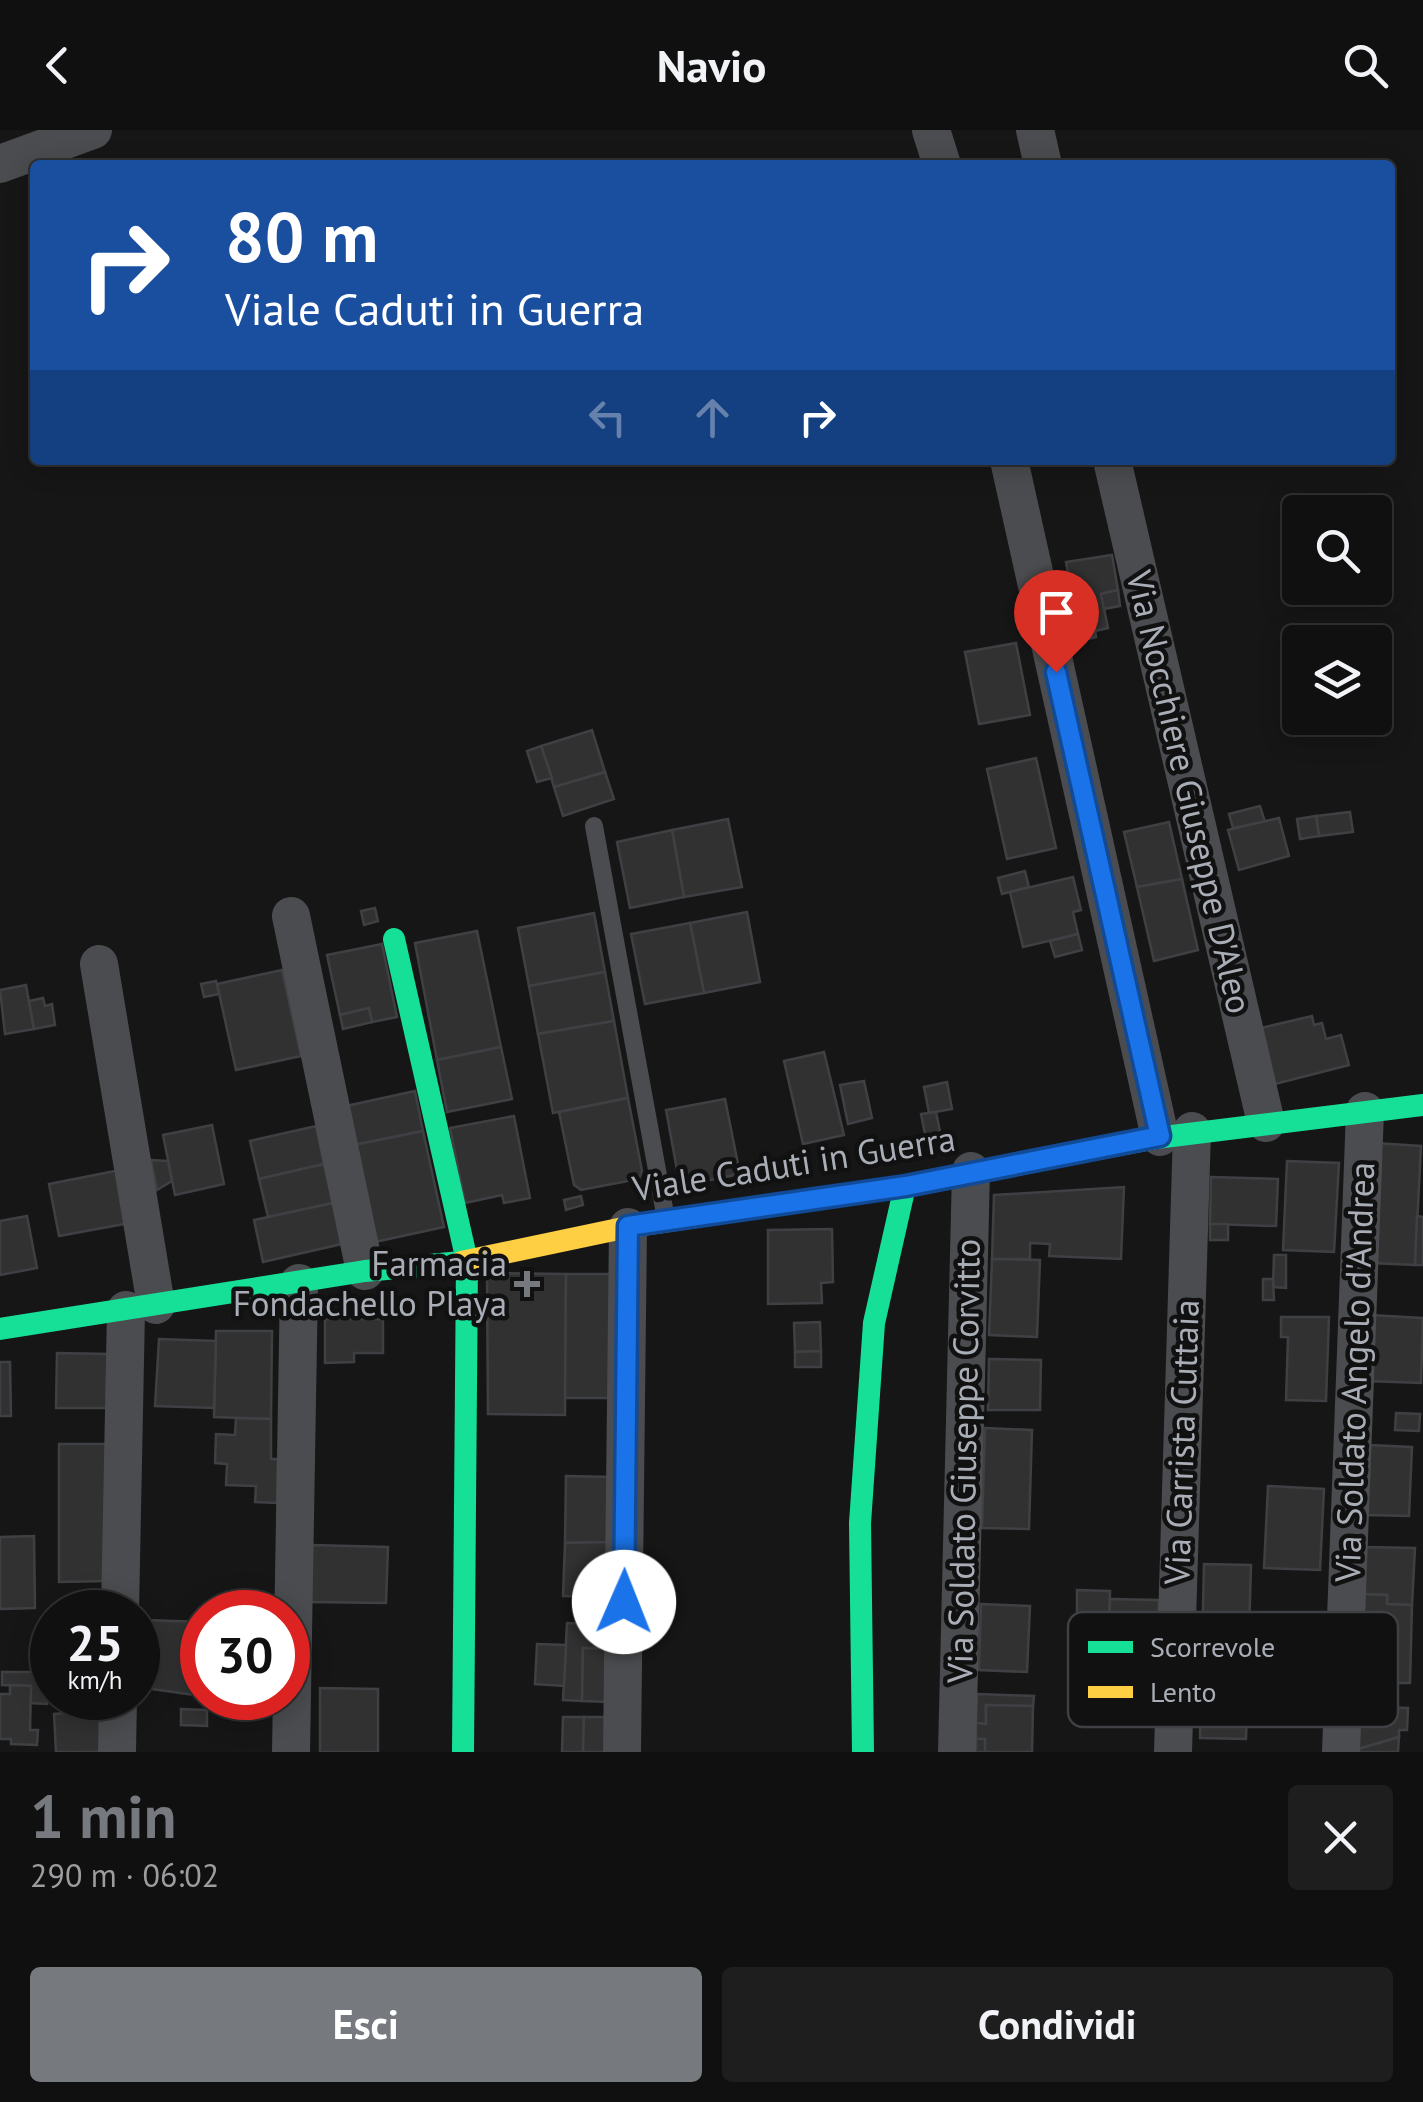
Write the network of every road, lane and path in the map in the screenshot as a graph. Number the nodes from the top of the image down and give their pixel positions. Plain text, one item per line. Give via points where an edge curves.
1 (93, 130) edge
2 (931, 130) edge
3 (1035, 130) edge
4 (55, 137) edge
5 (940, 160) edge
6 (1042, 160) edge
7 (0, 164) edge
8 (1010, 465) edge
9 (1113, 465) edge
10 (594, 826) dead end
11 (291, 916) dead end
12 (394, 940) dead end
13 (99, 964) dead end
14 (1423, 1105) edge
15 (1365, 1111) junction
16 (1266, 1123) junction
17 (1176, 1134) junction
18 (971, 1171) junction
19 (906, 1186) junction
20 (666, 1221) junction
21 (628, 1226) junction
22 (467, 1261) junction
23 (365, 1271) junction
24 (299, 1283) junction
25 (141, 1308) junction
26 (0, 1329) edge
27 (122, 1590) edge
28 (1174, 1612) edge
29 (1346, 1612) edge
30 (118, 1720) edge
31 (1173, 1727) edge
32 (1342, 1727) edge
33 (117, 1752) edge
34 (291, 1752) edge
35 (464, 1752) edge
36 (622, 1752) edge
37 (863, 1752) edge
38 (958, 1752) edge
39 (1173, 1752) edge
40 (1341, 1752) edge

1 - 4 street
2 - 5 street
3 - 6 street
4 - 7 street
8 - 17 street, Via Carrista Cuttaia
9 - 16 street, Via Nocchiere Giuseppe D'Aleo
10 - 20 lane
11 - 23 street
12 - 22 street
13 - 25 street
14 - 15 street, Viale Caduti in Guerra
15 - 16 street, Viale Caduti in Guerra
15 - 29 street, Via Soldato Angelo d'Andrea
16 - 17 street, Viale Caduti in Guerra
17 - 18 street, Viale Caduti in Guerra
17 - 28 street, Via Carrista Cuttaia
18 - 19 street, Viale Caduti in Guerra
18 - 38 street, Via Soldato Giuseppe Corvitto
19 - 20 street, Viale Caduti in Guerra
19 - 37 street via 874,1323 868,1394 860,1524
20 - 21 street, Viale Caduti in Guerra
21 - 22 street, Viale Caduti in Guerra
21 - 36 street
22 - 23 street, Viale Caduti in Guerra
22 - 35 street
23 - 24 street, Viale Caduti in Guerra
24 - 25 street, Viale Caduti in Guerra
24 - 34 street
25 - 26 street, Viale Caduti in Guerra
25 - 27 street
30 - 33 street
31 - 39 street, Via Carrista Cuttaia
32 - 40 street, Via Soldato Angelo d'Andrea

